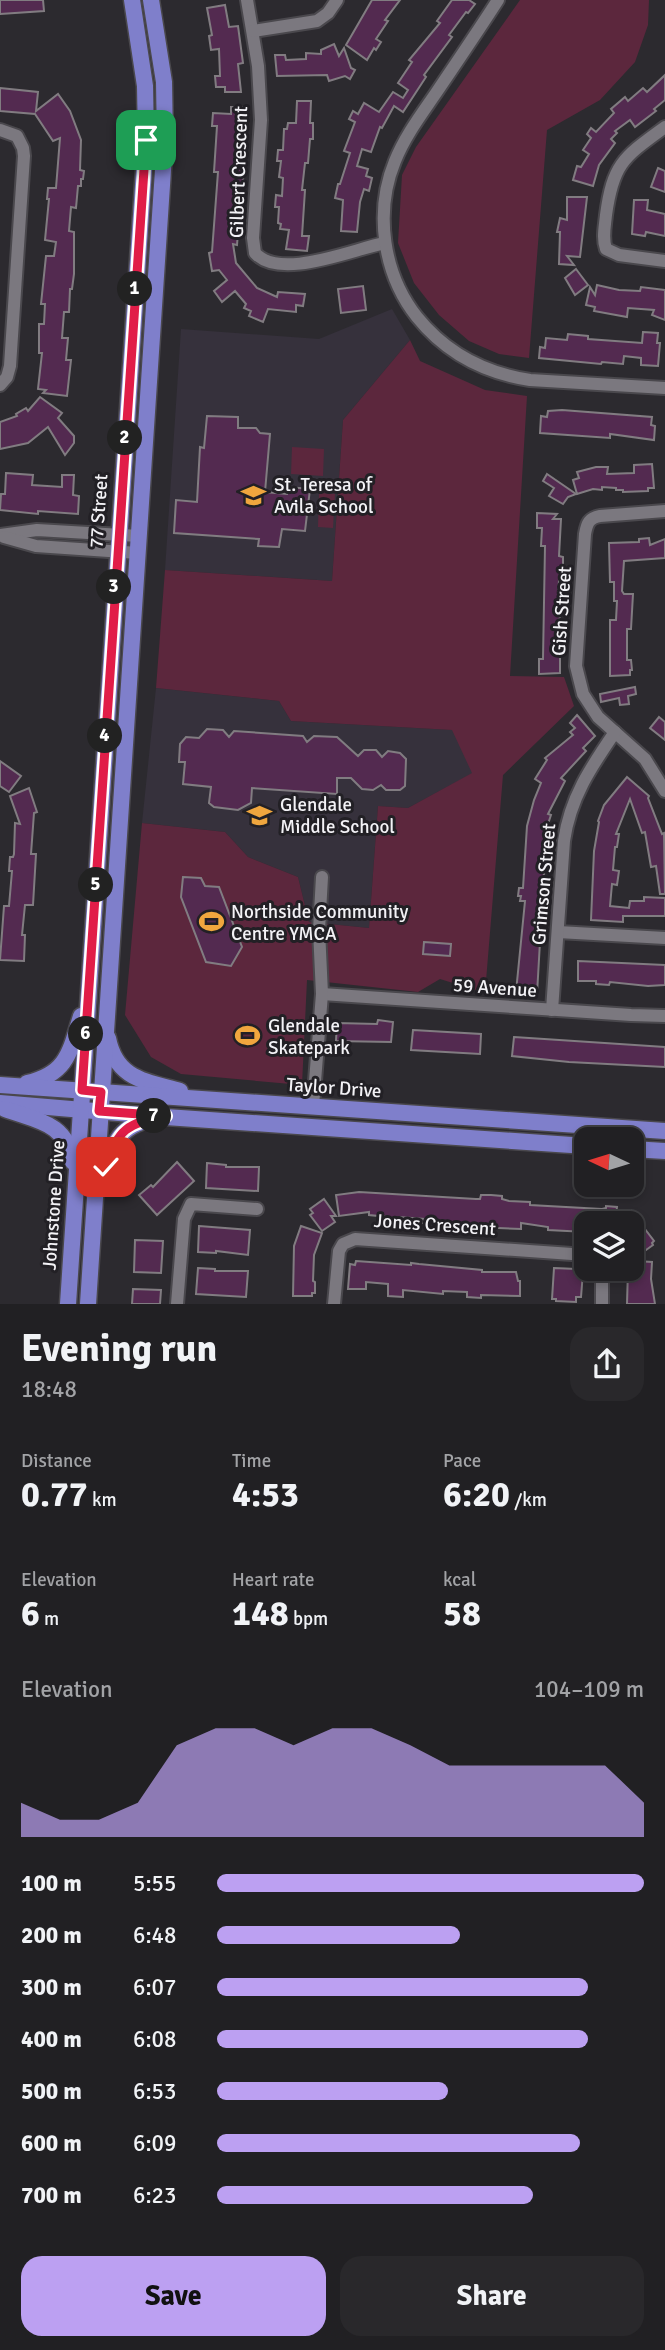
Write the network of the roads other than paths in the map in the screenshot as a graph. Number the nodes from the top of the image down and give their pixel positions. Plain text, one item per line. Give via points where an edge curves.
1 (132, 0) edge
2 (151, 0) edge
3 (247, 0) edge
4 (337, 0) edge
5 (499, 0) edge
6 (253, 31) junction
7 (665, 127) edge
8 (0, 130) edge
9 (385, 243) junction
10 (665, 261) edge
11 (0, 385) edge
12 (665, 388) edge
13 (665, 511) edge
14 (0, 536) edge
15 (117, 543) junction
16 (138, 545) junction
17 (615, 733) junction
18 (665, 791) edge
19 (322, 877) dead end
20 (558, 932) junction
21 (665, 938) edge
22 (90, 983) junction
23 (321, 994) junction
24 (106, 1010) junction
25 (552, 1010) junction
26 (665, 1016) edge
27 (7, 1085) edge
28 (82, 1090) junction
29 (101, 1092) junction
30 (209, 1100) junction
31 (0, 1105) edge
32 (313, 1106) junction
33 (80, 1110) junction
34 (99, 1111) junction
35 (166, 1116) junction
36 (665, 1130) edge
37 (574, 1145) edge
38 (644, 1150) edge
39 (665, 1151) edge
40 (76, 1178) junction
41 (257, 1209) dead end
42 (93, 1227) junction
43 (574, 1254) edge
44 (602, 1281) edge
45 (68, 1304) edge
46 (88, 1304) edge
47 (177, 1304) edge
48 (334, 1304) edge
49 (602, 1304) edge

1 - 15 main road, 77 Street via 145,86 146,140
2 - 16 main road via 164,82 165,140
3 - 6 street, Gilbert Crescent
4 - 6 street via 317,21
5 - 9 street via 400,151 387,191
6 - 9 street, Gilbert Crescent via 261,120 255,253 267,263 289,264
7 - 10 street via 617,169 609,190 604,236 606,248 614,254
8 - 11 street via 17,136 24,156 10,366
9 - 12 street via 393,276 411,310 432,334 467,361 520,378
13 - 17 street, Gish Street via 600,516 591,519 586,528 578,679 589,707
14 - 15 street via 37,530
15 - 16 street
15 - 22 main road, 77 Street
16 - 24 main road
17 - 18 street, Gish Street via 645,759
17 - 20 street, Grimson Street via 580,786 568,817
19 - 23 street
20 - 21 street
20 - 25 street, Grimson Street
22 - 27 main road via 60,1069 43,1079
22 - 28 main road, 77 Street
23 - 25 street, 59 Avenue
23 - 32 street
24 - 29 main road
24 - 30 main road via 112,1055 123,1070
25 - 26 street, 59 Avenue
27 - 28 main road, Taylor Drive
28 - 29 main road, Taylor Drive
28 - 33 main road, 77 Street
29 - 30 main road, Taylor Drive
29 - 34 main road
30 - 32 main road, Taylor Drive
31 - 33 main road
31 - 40 main road via 62,1134
32 - 36 main road, Taylor Drive
33 - 34 main road
33 - 40 main road, Johnstone Drive
34 - 35 main road
34 - 42 main road, Johnstone Drive
35 - 37 main road
35 - 42 main road via 139,1121 123,1132 106,1167
38 - 39 main road
40 - 45 main road, Johnstone Drive
41 - 47 street via 191,1204 184,1219
42 - 46 main road, Johnstone Drive
43 - 48 street, Jones Crescent via 355,1239 339,1251
44 - 49 street

